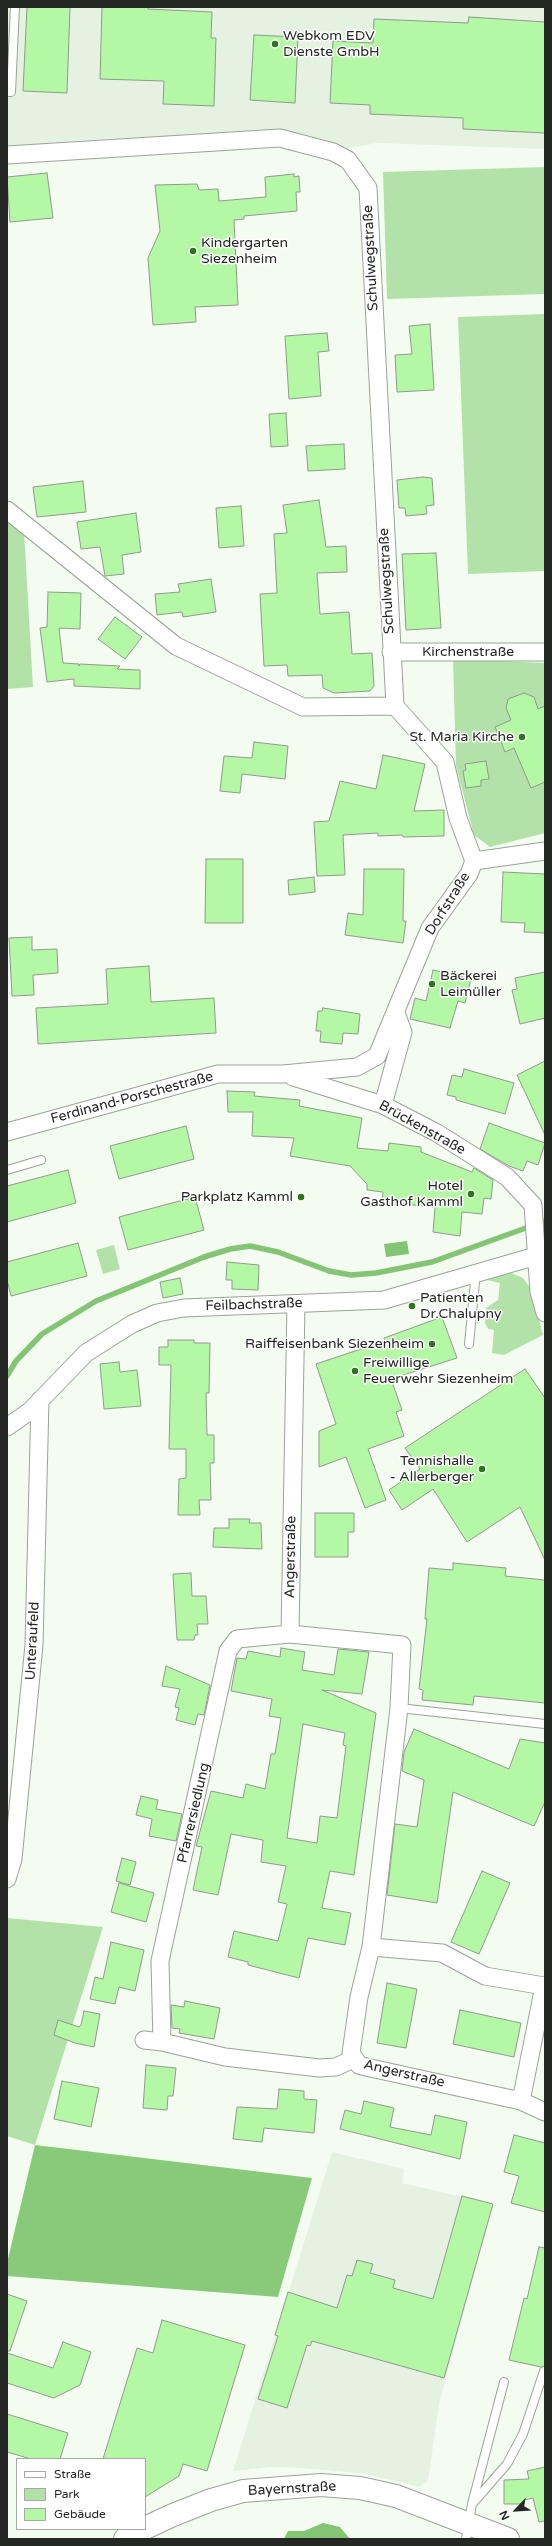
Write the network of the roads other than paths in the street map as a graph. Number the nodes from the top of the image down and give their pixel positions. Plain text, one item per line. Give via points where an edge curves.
1 (15, 7) edge
2 (7, 92) edge
3 (7, 155) edge
4 (7, 510) edge
5 (391, 652) junction
6 (545, 652) edge
7 (395, 706) junction
8 (545, 851) edge
9 (474, 861) junction
10 (396, 1013) junction
11 (283, 1074) junction
12 (384, 1105) junction
13 (7, 1132) edge
14 (41, 1160) dead end
15 (7, 1170) edge
16 (537, 1206) edge
17 (536, 1256) junction
18 (473, 1275) junction
19 (296, 1304) junction
20 (545, 1313) edge
21 (469, 1344) dead end
22 (40, 1400) junction
23 (7, 1426) edge
24 (290, 1634) junction
25 (399, 1708) junction
26 (545, 1724) edge
27 (7, 1879) edge
28 (371, 1947) junction
29 (144, 2040) dead end
30 (162, 2042) junction
31 (353, 2059) junction
32 (521, 2101) junction
33 (545, 2112) edge
34 (544, 2371) dead end
35 (504, 2382) dead end
36 (469, 2522) edge
37 (146, 2528) edge
38 (142, 2530) edge
39 (125, 2539) edge
40 (508, 2539) edge

1 - 2 lane via 11,92
3 - 5 street, Schulwegstraße via 280,138 333,152 348,160 368,188
4 - 7 street via 176,646 303,707
5 - 6 street, Kirchenstraße
5 - 7 street, Schulwegstraße
7 - 9 street via 445,762 458,818
8 - 9 street, Dorfstraße
9 - 10 street, Dorfstraße via 469,874 430,928
10 - 11 street, Dorfstraße via 377,1056 357,1067
10 - 12 street via 403,1032
11 - 12 street, Brückenstraße
11 - 13 street, Ferdinand-Porschestraße via 218,1074
12 - 16 street, Brückenstraße via 437,1133 507,1178
14 - 15 lane
16 - 17 street
17 - 18 street, Feilbachstraße
17 - 20 street via 539,1292
18 - 19 street, Feilbachstraße via 384,1300
18 - 21 lane via 475,1282
19 - 22 street, Feilbachstraße via 184,1308 157,1313 132,1324 86,1353
19 - 24 street, Angerstraße
22 - 23 street, Feilbachstraße via 30,1411
22 - 27 street, Unteraufeld via 34,1645 13,1859
24 - 25 street, Angerstraße via 402,1645
24 - 30 street, Pfarrersiedlung via 236,1639 228,1651 160,1961
25 - 26 lane
25 - 28 street, Angerstraße
28 - 31 street, Angerstraße via 350,2047
28 - 32 street via 442,1953 485,1976 544,1986
29 - 30 street
30 - 31 street via 225,2057 319,2068 336,2067
31 - 32 street, Angerstraße via 366,2067
32 - 33 street, Angerstraße
34 - 36 lane via 523,2434 507,2464
35 - 36 lane
36 - 37 street, Bayernstraße via 396,2496 360,2488 321,2485 243,2491 173,2514
36 - 40 street, Bayernstraße
38 - 39 street, Bayernstraße

